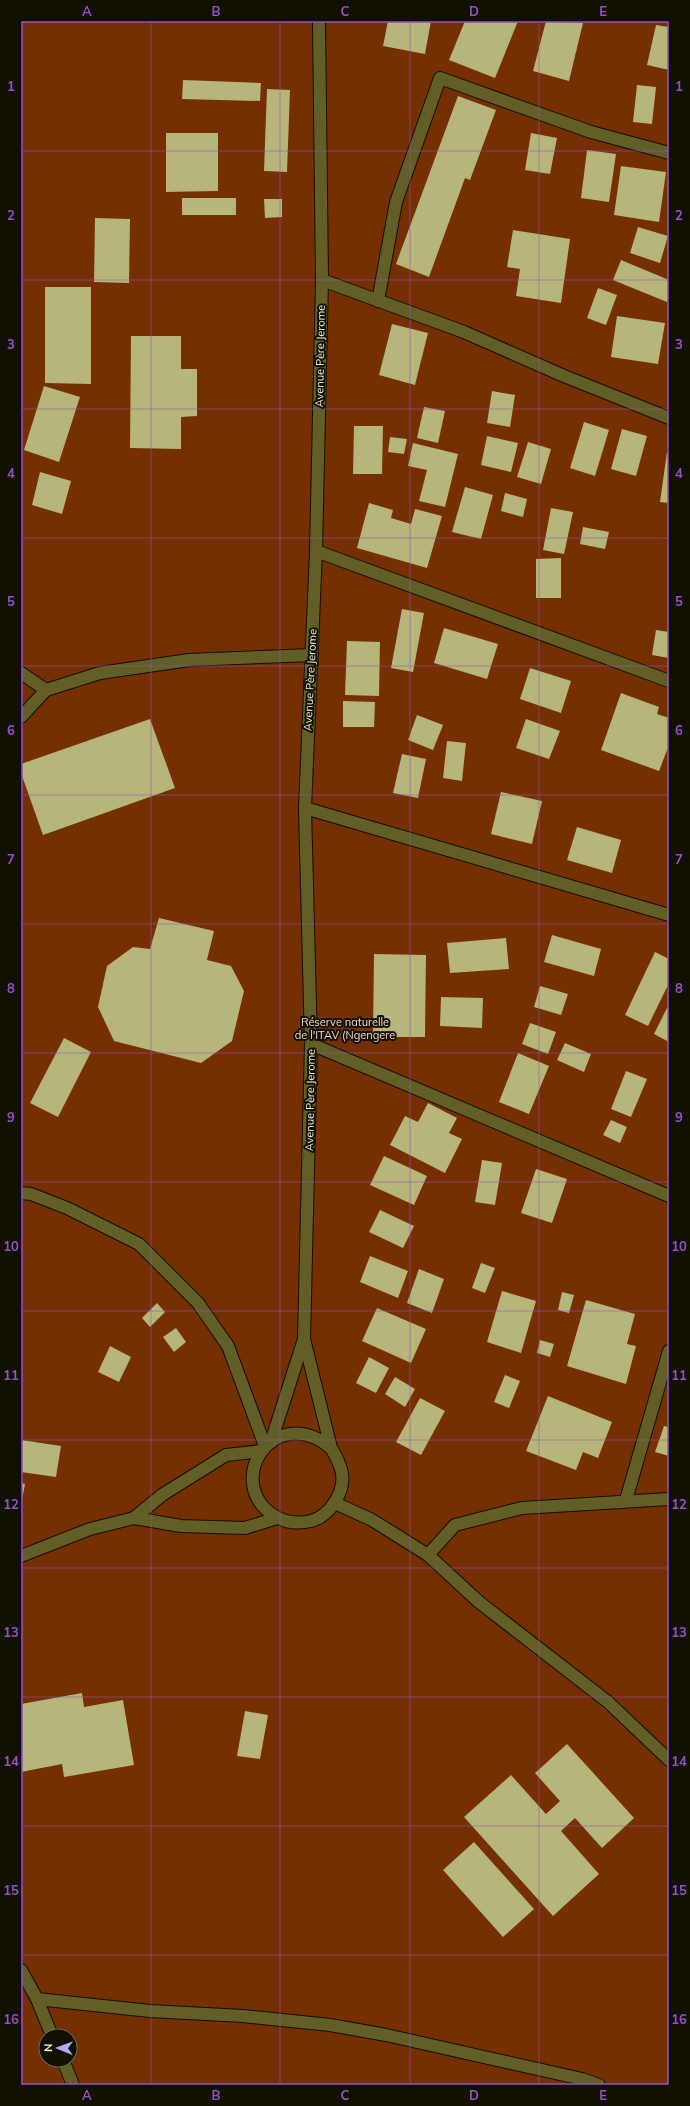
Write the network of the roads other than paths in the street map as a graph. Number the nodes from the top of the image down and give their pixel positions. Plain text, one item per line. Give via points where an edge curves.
1 (319, 21) edge
2 (669, 153) edge
3 (322, 280) junction
4 (378, 300) junction
5 (669, 418) edge
6 (316, 551) junction
7 (312, 655) junction
8 (21, 673) edge
9 (669, 681) edge
10 (46, 690) junction
11 (21, 717) edge
12 (305, 808) junction
13 (669, 915) edge
14 (311, 1044) junction
15 (21, 1193) edge
16 (669, 1196) edge
17 (304, 1339) junction
18 (669, 1351) edge
19 (266, 1446) junction
20 (331, 1448) junction
21 (669, 1499) edge
22 (626, 1500) junction
23 (335, 1503) junction
24 (134, 1518) junction
25 (277, 1518) junction
26 (22, 1555) edge
27 (428, 1555) junction
28 (669, 1760) edge
29 (21, 1970) edge
30 (37, 1999) junction
31 (49, 2028) edge
32 (66, 2068) edge
33 (73, 2085) edge
34 (599, 2085) edge

1 - 3 street, Avenue Père Jerome
2 - 4 street via 591,132 440,78 396,202
3 - 4 street
3 - 6 street, Avenue Père Jerome
4 - 5 street via 464,332
6 - 7 street, Avenue Père Jerome
6 - 9 street
7 - 10 street via 190,660 100,673
7 - 12 street, Avenue Père Jerome
8 - 10 street
10 - 11 street
12 - 13 street
12 - 14 street, Avenue Père Jerome
14 - 16 street
14 - 17 street, Avenue Père Jerome
15 - 19 street via 31,1194 67,1208 139,1244 198,1303 228,1346
17 - 19 street
17 - 20 street
18 - 22 street
19 - 20 street via 283,1435 296,1433 309,1434
19 - 24 street via 226,1455 162,1495
19 - 25 street via 256,1462 254,1488 258,1500 266,1511
20 - 23 street via 339,1460 342,1475 341,1490
21 - 22 street
22 - 27 street via 522,1508 455,1525
23 - 25 street via 326,1513 309,1522 289,1522
23 - 27 street via 372,1520
24 - 25 street via 181,1526 245,1528
24 - 26 street via 90,1529
27 - 28 street via 479,1602 608,1702
29 - 30 street
30 - 31 street
30 - 34 street via 330,2025 386,2035
32 - 33 street

